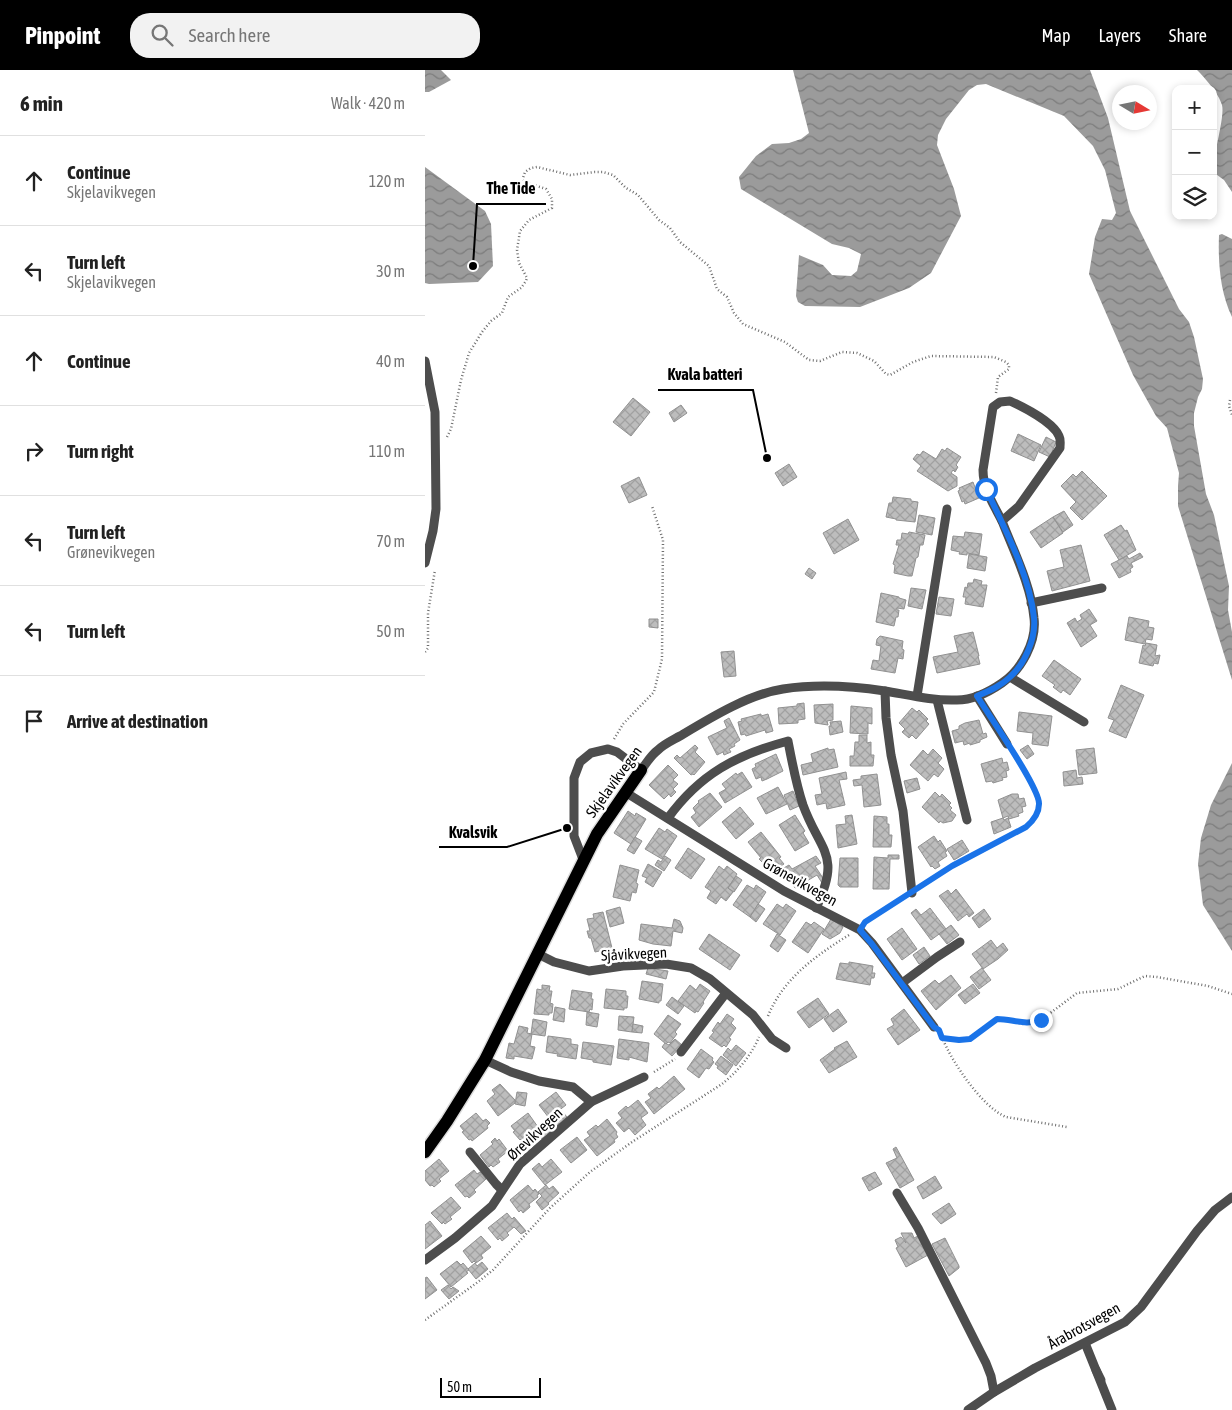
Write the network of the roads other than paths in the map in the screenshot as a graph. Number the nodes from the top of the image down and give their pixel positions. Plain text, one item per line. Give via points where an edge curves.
1 (425, 361) edge
2 (947, 509) dead end
3 (1002, 521) junction
4 (425, 564) edge
5 (1102, 588) dead end
6 (1031, 603) junction
7 (1010, 677) junction
8 (885, 691) junction
9 (917, 696) junction
10 (977, 696) junction
11 (937, 700) junction
12 (1084, 722) dead end
13 (1007, 744) road end
14 (641, 770) junction
15 (625, 792) junction
16 (668, 818) junction
17 (967, 820) dead end
18 (584, 862) junction
19 (911, 892) road end
20 (816, 908) junction
21 (960, 942) dead end
22 (538, 954) junction
23 (901, 983) junction
24 (726, 993) junction
25 (934, 1027) road end
26 (786, 1048) dead end
27 (681, 1052) road end
28 (485, 1060) junction
29 (644, 1077) road end
30 (591, 1102) junction
31 (425, 1152) edge
32 (470, 1152) dead end
33 (502, 1190) junction
34 (897, 1192) dead end
35 (1232, 1197) edge
36 (425, 1260) edge
37 (1085, 1343) junction
38 (1096, 1370) dead end
39 (1101, 1380) dead end
40 (995, 1392) junction
41 (968, 1410) edge
42 (1112, 1410) edge

1 - 4 street via 435,412 436,509
2 - 9 street
3 - 3 street, Skjelavikvegen via 986,489 983,475 993,407 1010,401 1051,426 1060,437 1060,448 1019,506
3 - 6 street, Skjelavikvegen
5 - 6 street
6 - 7 street, Skjelavikvegen via 1035,620 1033,637
7 - 10 street, Skjelavikvegen
7 - 12 street
8 - 9 street, Skjelavikvegen
8 - 14 street, Skjelavikvegen via 826,686 783,689 744,701 658,750
8 - 19 street
9 - 11 street, Skjelavikvegen
10 - 11 street, Skjelavikvegen
10 - 13 street
11 - 17 street
14 - 15 main road, Skjelavikvegen
14 - 18 street via 617,752 607,749 591,753 580,762 574,778 574,836
15 - 16 street, Grønevikvegen
15 - 18 main road, Skjelavikvegen via 597,834
16 - 20 street, Grønevikvegen
16 - 20 street via 689,793 723,767 747,754 788,741 803,806 828,860 828,875
18 - 22 main road, Skjelavikvegen
20 - 23 street, Grønevikvegen via 860,930
21 - 23 street
22 - 24 street, Sjåvikvegen via 554,962 589,971 667,964 691,968
22 - 28 main road, Skjelavikvegen
23 - 25 street, Grønevikvegen
24 - 26 street, Sjåvikvegen via 753,1015 771,1039
24 - 27 street
28 - 30 street, Ørevikvegen via 539,1081 573,1087
28 - 31 main road, Skjelavikvegen
29 - 30 street, Ørevikvegen
30 - 33 street, Ørevikvegen via 520,1164
32 - 33 street
33 - 36 street, Ørevikvegen via 492,1206
34 - 40 street via 985,1363
35 - 37 street, Årabrotsvegen via 1215,1210 1197,1231 1141,1307 1125,1322
37 - 40 street, Årabrotsvegen
37 - 42 street
38 - 39 street, bridge
40 - 41 street, Årabrotsvegen

